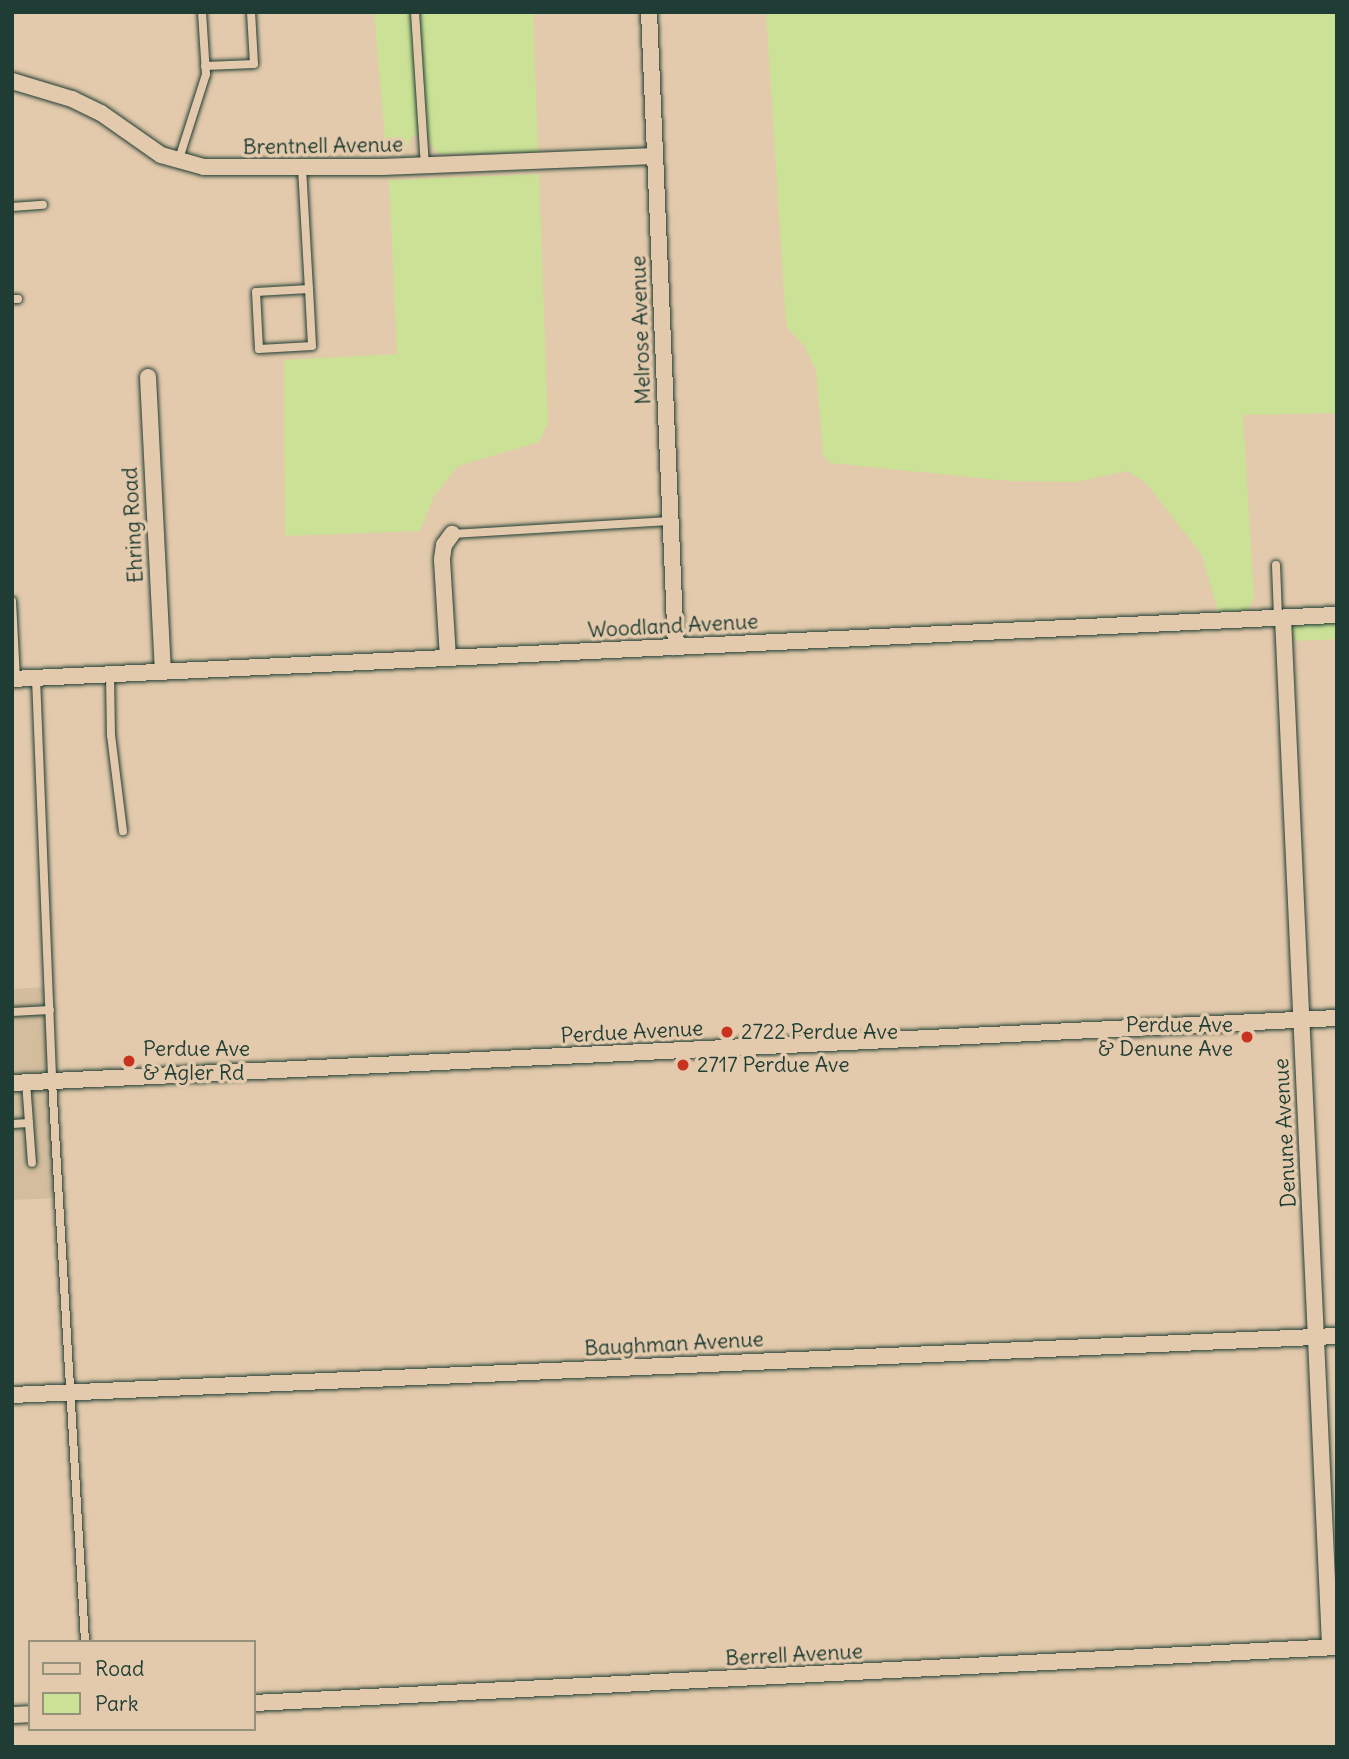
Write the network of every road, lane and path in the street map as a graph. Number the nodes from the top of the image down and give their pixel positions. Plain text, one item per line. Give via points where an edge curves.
1 (202, 12) edge
2 (251, 12) edge
3 (415, 12) edge
4 (649, 12) edge
5 (205, 66) junction
6 (12, 81) edge
7 (655, 156) junction
8 (177, 162) junction
9 (425, 165) junction
10 (302, 168) junction
11 (43, 205) dead end
12 (12, 207) edge
13 (309, 289) junction
14 (148, 377) dead end
15 (670, 521) junction
16 (452, 534) joint
17 (1276, 565) dead end
18 (12, 601) edge
19 (1337, 615) edge
20 (1280, 618) junction
21 (676, 647) junction
22 (448, 658) junction
23 (163, 672) junction
24 (110, 674) junction
25 (36, 678) junction
26 (14, 679) edge
27 (123, 831) dead end
28 (50, 1010) junction
29 (12, 1012) edge
30 (1337, 1018) edge
31 (1301, 1020) junction
32 (52, 1081) junction
33 (19, 1083) edge
34 (29, 1123) junction
35 (12, 1124) edge
36 (33, 1163) dead end
37 (1337, 1336) edge
38 (1315, 1337) junction
39 (69, 1392) junction
40 (12, 1395) edge
41 (85, 1640) edge
42 (1333, 1647) edge
43 (256, 1703) edge

1 - 5 lane
2 - 5 lane via 254,64
3 - 9 lane
4 - 7 street, Melrose Avenue
5 - 8 lane
6 - 8 street, Brentnell Avenue via 101,113 128,135
7 - 9 street, Brentnell Avenue
7 - 15 street, Melrose Avenue
8 - 10 street, Brentnell Avenue via 213,168
9 - 10 street, Brentnell Avenue
10 - 13 lane
11 - 12 lane
13 - 13 lane via 256,292 259,349 313,346
14 - 23 street, Ehring Road
15 - 16 lane
15 - 21 street, Melrose Avenue
16 - 22 street via 442,559
17 - 20 lane
18 - 26 lane
19 - 20 street, Woodland Avenue
20 - 21 street, Woodland Avenue
20 - 31 street, Denune Avenue
21 - 22 street, Woodland Avenue
22 - 23 street, Woodland Avenue
23 - 24 street, Woodland Avenue
24 - 25 street, Woodland Avenue
24 - 27 lane via 111,735
25 - 26 street, Woodland Avenue
25 - 28 lane
28 - 29 lane
28 - 32 lane
30 - 31 street, Perdue Avenue
31 - 32 street, Perdue Avenue
31 - 38 street, Denune Avenue
32 - 33 street, Perdue Avenue
32 - 39 lane
33 - 34 lane
34 - 35 lane
34 - 36 lane
37 - 38 street, Baughman Avenue
38 - 39 street, Baughman Avenue
38 - 42 street, Denune Avenue
39 - 40 street, Baughman Avenue
39 - 41 lane
42 - 43 street, Berrell Avenue

